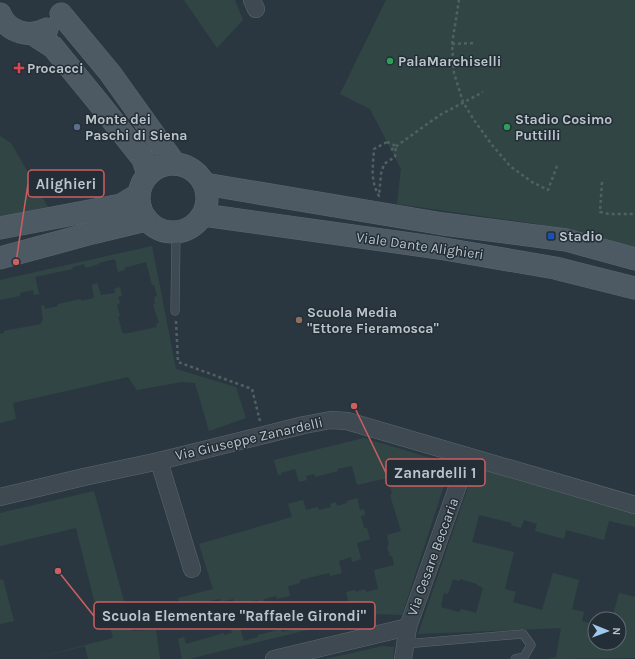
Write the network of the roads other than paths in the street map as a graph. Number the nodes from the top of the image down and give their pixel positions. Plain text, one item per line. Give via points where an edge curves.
1 (62, 7) edge
2 (0, 14) edge
3 (33, 34) junction
4 (175, 164) junction
5 (205, 184) junction
6 (143, 185) junction
7 (203, 215) junction
8 (146, 220) junction
9 (0, 228) edge
10 (176, 233) junction
11 (0, 258) edge
12 (635, 259) edge
13 (635, 288) edge
14 (176, 311) road end
15 (468, 457) junction
16 (159, 461) junction
17 (0, 497) edge
18 (635, 505) edge
19 (192, 569) dead end
20 (405, 643) edge
21 (274, 659) edge
22 (515, 659) edge

1 - 3 street via 57,21 49,28
1 - 4 street
2 - 3 street via 15,31
3 - 6 street via 53,47 143,159
4 - 5 street via 193,170
4 - 6 street via 159,167
5 - 7 street via 208,195
5 - 12 street, Viale Dante Alighieri via 443,224 566,240
6 - 8 street via 140,209
6 - 9 street via 121,205
7 - 10 street via 196,224
7 - 13 street, Viale Dante Alighieri via 439,248 555,268
8 - 10 street via 165,232
8 - 11 street
10 - 14 lane
15 - 16 street, Via Giuseppe Zanardelli via 347,421 331,420
15 - 18 street, Via Giuseppe Zanardelli
15 - 20 street, Via Cesare Beccaria
16 - 17 street, Via Giuseppe Zanardelli
16 - 19 street
20 - 21 street
20 - 22 lane via 523,634 531,645 524,657

